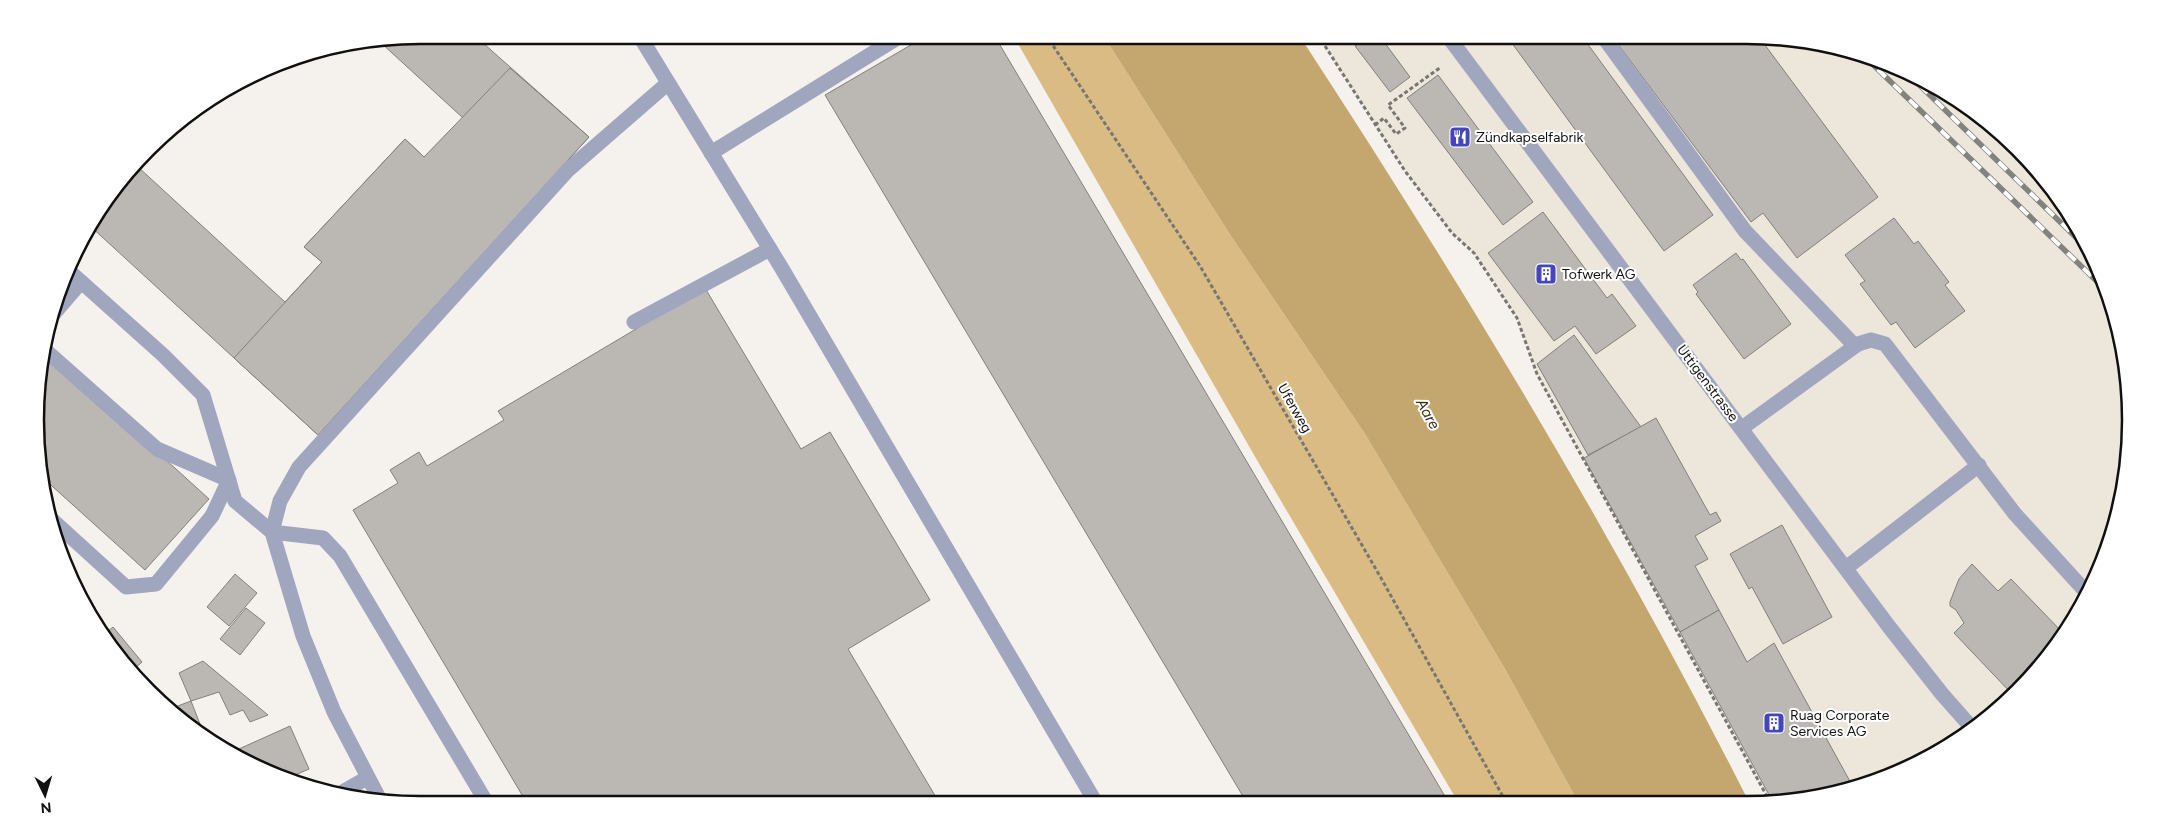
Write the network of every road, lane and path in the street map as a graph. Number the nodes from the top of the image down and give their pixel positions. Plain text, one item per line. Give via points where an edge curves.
1 (644, 44) edge
2 (887, 44) edge
3 (1052, 44) edge
4 (1324, 44) edge
5 (1454, 44) edge
6 (1609, 44) edge
7 (1434, 72) dead end
8 (668, 83) junction
9 (1376, 125) junction
10 (711, 153) junction
11 (770, 249) junction
12 (73, 274) edge
13 (81, 282) junction
14 (63, 303) edge
15 (634, 322) dead end
16 (1856, 346) junction
17 (50, 354) edge
18 (1742, 428) junction
19 (1979, 466) junction
20 (229, 480) junction
21 (60, 527) edge
22 (272, 532) junction
23 (1846, 568) junction
24 (2082, 588) edge
25 (1968, 723) edge
26 (367, 778) junction
27 (348, 789) edge
28 (376, 793) edge
29 (1766, 795) edge
30 (483, 796) edge
31 (1092, 796) edge
32 (1503, 796) edge

1 - 8 street
2 - 10 street
3 - 32 path, Uferweg via 1200,266
4 - 9 path
5 - 18 street, Uttigenstrasse
6 - 16 street via 1745,231
7 - 9 path via 1388,105 1405,128 1396,134 1384,118
8 - 10 street
8 - 22 street via 568,170 299,467 280,501
9 - 29 path via 1405,171 1452,233 1474,253 1517,318 1537,374
10 - 11 street
11 - 15 street
11 - 31 street
12 - 13 street
13 - 14 street
13 - 20 street via 203,395
16 - 18 street
16 - 19 street via 1871,340 1885,344
17 - 20 street via 158,449
18 - 23 street, Uttigenstrasse
19 - 23 street
19 - 24 street via 2015,514
20 - 21 street via 212,516 156,584 126,587
20 - 22 street via 235,500
22 - 26 street via 303,636 334,712
22 - 30 street via 323,538 340,556
23 - 25 street, Uttigenstrasse
26 - 27 street
26 - 28 street

